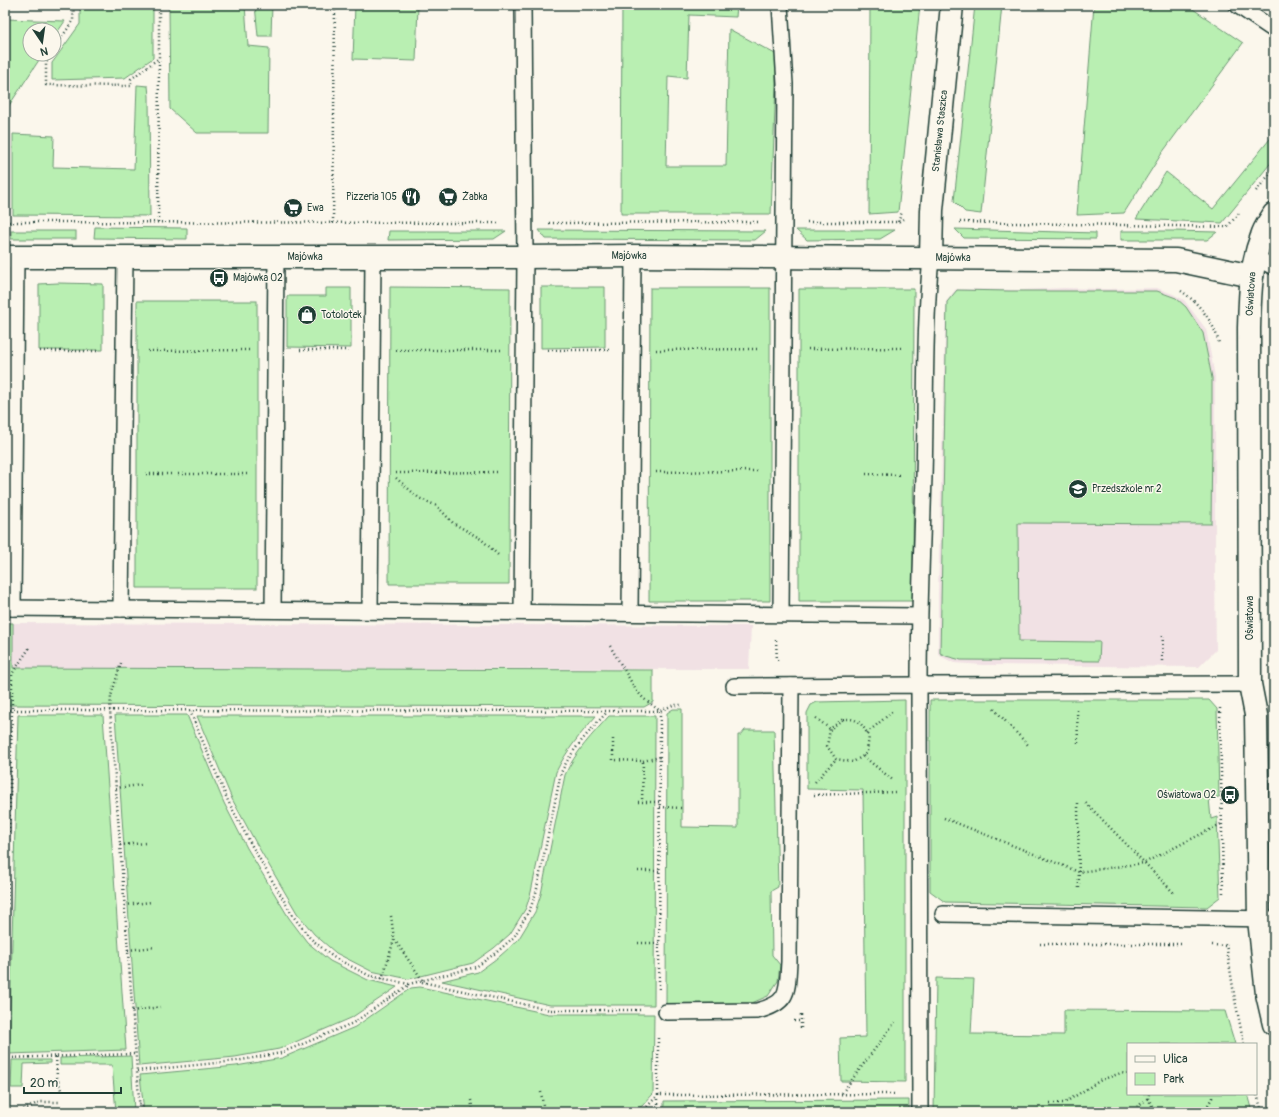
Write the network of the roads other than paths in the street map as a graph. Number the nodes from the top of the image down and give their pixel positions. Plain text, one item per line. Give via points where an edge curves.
1 (523, 5) edge
2 (780, 5) edge
3 (952, 5) edge
4 (1237, 5) edge
5 (1274, 30) edge
6 (1274, 214) edge
7 (634, 256) junction
8 (11, 257) edge
9 (276, 257) junction
10 (373, 257) junction
11 (525, 257) junction
12 (784, 257) junction
13 (125, 258) junction
14 (931, 258) junction
15 (1253, 266) junction
16 (1274, 267) edge
17 (10, 380) edge
18 (9, 608) edge
19 (121, 609) junction
20 (273, 610) junction
21 (370, 611) junction
22 (522, 612) junction
23 (630, 613) junction
24 (778, 614) junction
25 (919, 616) junction
26 (1250, 684) junction
27 (734, 686) dead end
28 (784, 686) junction
29 (919, 691) junction
30 (943, 914) dead end
31 (1267, 919) edge
32 (663, 1011) road end
33 (1274, 1024) edge
34 (920, 1112) edge

1 - 11 lane
2 - 12 lane via 784,84
3 - 14 street, Stanisława Staszica via 932,210
4 - 5 lane
6 - 15 street, Oświatowa via 1262,234
7 - 11 street, Majówka
7 - 12 street, Majówka
7 - 23 lane
8 - 13 street, Majówka
8 - 17 lane via 15,351
9 - 10 street, Majówka
9 - 13 street, Majówka
9 - 20 lane
10 - 11 street, Majówka
10 - 21 lane
11 - 22 lane
12 - 14 street, Majówka
12 - 24 lane
13 - 19 lane
14 - 15 street, Majówka via 1176,260
14 - 25 lane
15 - 16 lane
15 - 26 street, Oświatowa via 1248,328
17 - 18 lane
18 - 19 lane
19 - 20 lane
20 - 21 lane
21 - 22 lane
22 - 23 lane
23 - 24 lane
24 - 25 lane
25 - 29 lane
26 - 29 lane
26 - 31 street, Oświatowa via 1256,715
27 - 28 lane
28 - 29 lane
28 - 32 lane via 789,955 787,988 779,1003 757,1011
29 - 34 lane via 913,797
30 - 31 lane
31 - 33 street, Oświatowa via 1267,994

